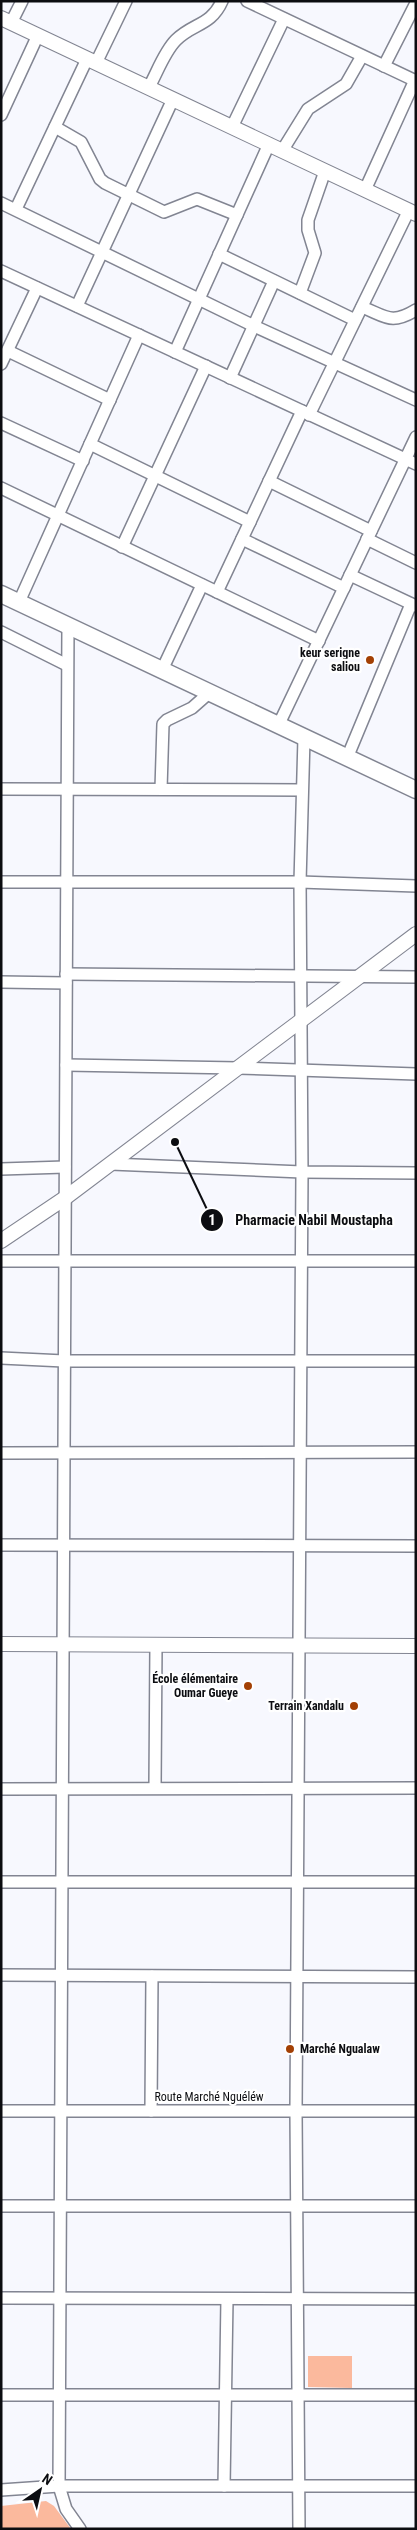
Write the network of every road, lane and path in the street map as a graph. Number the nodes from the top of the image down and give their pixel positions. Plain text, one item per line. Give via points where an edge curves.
1 (22, 1) edge
2 (126, 1) edge
3 (222, 1) edge
4 (246, 1) edge
5 (275, 1) edge
6 (413, 4) edge
7 (270, 12) junction
8 (284, 19) junction
9 (6, 20) edge
10 (38, 35) junction
11 (362, 56) junction
12 (91, 61) junction
13 (384, 66) junction
14 (415, 81) edge
15 (149, 88) junction
16 (173, 99) junction
17 (1, 115) edge
18 (55, 127) junction
19 (232, 127) junction
20 (269, 144) junction
21 (282, 150) junction
22 (325, 171) junction
23 (365, 190) junction
24 (128, 196) junction
25 (1, 203) edge
26 (16, 209) junction
27 (412, 212) edge
28 (237, 215) junction
29 (102, 251) junction
30 (219, 254) junction
31 (1, 271) edge
32 (274, 281) junction
33 (37, 288) junction
34 (300, 294) junction
35 (199, 298) junction
36 (77, 306) junction
37 (362, 307) junction
38 (416, 310) edge
39 (355, 320) junction
40 (254, 326) junction
41 (139, 335) junction
42 (8, 351) junction
43 (175, 352) junction
44 (334, 363) junction
45 (1, 364) edge
46 (206, 366) junction
47 (230, 378) junction
48 (110, 400) junction
49 (416, 400) edge
50 (305, 413) junction
51 (1, 423) edge
52 (416, 437) edge
53 (90, 444) junction
54 (83, 461) junction
55 (410, 462) edge
56 (156, 474) junction
57 (269, 480) junction
58 (1, 488) edge
59 (58, 517) junction
60 (250, 522) junction
61 (369, 535) junction
62 (242, 539) junction
63 (122, 547) junction
64 (416, 563) edge
65 (350, 575) junction
66 (202, 585) junction
67 (344, 588) junction
68 (217, 592) junction
69 (1, 594) edge
70 (19, 602) junction
71 (413, 605) edge
72 (68, 626) junction
73 (1, 632) edge
74 (319, 641) junction
75 (67, 665) junction
76 (162, 670) junction
77 (209, 694) junction
78 (278, 726) junction
79 (304, 738) junction
80 (347, 758) junction
81 (67, 788) junction
82 (1, 789) edge
83 (161, 789) junction
84 (302, 790) junction
85 (416, 790) edge
86 (1, 882) edge
87 (300, 882) junction
88 (67, 884) junction
89 (416, 886) edge
90 (416, 934) edge
91 (301, 975) junction
92 (363, 975) junction
93 (416, 977) edge
94 (66, 978) junction
95 (1, 982) edge
96 (302, 1020) junction
97 (66, 1065) junction
98 (238, 1068) junction
99 (301, 1071) junction
100 (416, 1074) edge
101 (112, 1164) junction
102 (65, 1167) junction
103 (1, 1169) edge
104 (302, 1172) junction
105 (416, 1173) edge
106 (65, 1198) junction
107 (1, 1241) edge
108 (1, 1261) edge
109 (65, 1261) junction
110 (301, 1261) junction
111 (416, 1262) edge
112 (1, 1358) edge
113 (64, 1361) junction
114 (301, 1361) junction
115 (416, 1361) edge
116 (300, 1452) junction
117 (416, 1452) edge
118 (1, 1453) edge
119 (64, 1453) junction
120 (64, 1545) junction
121 (1, 1546) edge
122 (300, 1546) junction
123 (416, 1546) edge
124 (1, 1644) edge
125 (63, 1644) junction
126 (156, 1644) junction
127 (299, 1645) junction
128 (416, 1646) edge
129 (155, 1788) junction
130 (298, 1788) junction
131 (416, 1788) edge
132 (1, 1789) edge
133 (62, 1789) junction
134 (1, 1882) edge
135 (62, 1882) junction
136 (416, 1882) edge
137 (297, 1883) junction
138 (1, 1975) edge
139 (62, 1975) junction
140 (152, 1976) junction
141 (297, 1976) junction
142 (416, 1977) edge
143 (1, 2111) edge
144 (61, 2111) junction
145 (151, 2111) junction
146 (296, 2111) junction
147 (416, 2111) edge
148 (1, 2206) edge
149 (61, 2206) junction
150 (297, 2206) junction
151 (416, 2206) edge
152 (1, 2298) edge
153 (60, 2298) junction
154 (226, 2298) junction
155 (297, 2298) junction
156 (416, 2299) edge
157 (1, 2395) edge
158 (60, 2395) junction
159 (298, 2395) junction
160 (416, 2395) edge
161 (225, 2396) junction
162 (59, 2486) junction
163 (224, 2486) junction
164 (298, 2486) junction
165 (416, 2486) edge
166 (1, 2490) edge
167 (80, 2529) edge
168 (299, 2529) edge

1 - 9 street
2 - 12 street
3 - 15 street via 209,20 176,40
4 - 7 street
5 - 7 street
6 - 13 street
7 - 8 street
8 - 11 street
8 - 19 street
9 - 10 main road
10 - 12 main road
10 - 17 street
11 - 13 street
11 - 21 street via 346,84 308,109
12 - 15 main road
12 - 18 street
13 - 14 street
14 - 23 street
15 - 16 main road
16 - 19 main road
16 - 24 street
18 - 24 street via 81,142 100,179
18 - 26 street
19 - 20 main road
20 - 21 main road
20 - 28 street
21 - 22 main road
22 - 23 main road
22 - 34 street via 308,220 315,253
23 - 27 main road
24 - 28 street via 164,212 197,199
24 - 29 street
25 - 26 street
26 - 29 street
27 - 37 street
28 - 30 street
29 - 35 street
29 - 36 street
30 - 32 street
30 - 35 street
31 - 33 street
32 - 34 street
32 - 40 street
33 - 36 street
33 - 42 street
34 - 39 street
35 - 40 street
35 - 43 street
36 - 41 street
37 - 38 street via 394,320
37 - 39 street
39 - 44 street
40 - 44 street
40 - 47 street
41 - 43 street
41 - 48 street
42 - 45 street
42 - 48 street
43 - 46 street
44 - 49 street
44 - 50 street
46 - 47 street
46 - 56 street
47 - 50 street
48 - 53 street
50 - 55 street
50 - 57 street
51 - 54 street
52 - 55 street
53 - 54 street
53 - 56 street
54 - 59 street
55 - 61 street
56 - 60 street
56 - 63 street
57 - 60 street
57 - 61 street
58 - 59 street
59 - 63 street
59 - 70 street
60 - 62 street
61 - 64 street
61 - 65 street
62 - 67 street
62 - 68 street
63 - 66 street
65 - 67 street
65 - 71 street
66 - 68 street
66 - 76 street
67 - 74 street
68 - 74 street
69 - 70 highway
70 - 72 highway
71 - 80 street
72 - 75 street
72 - 76 highway
73 - 75 street
74 - 78 street
75 - 81 street
76 - 77 highway
77 - 78 highway
77 - 83 street via 164,724
78 - 79 highway
79 - 80 highway
79 - 84 street
80 - 85 highway
81 - 82 street
81 - 83 street
81 - 88 street
83 - 84 street
84 - 87 street
86 - 88 street
87 - 88 street
87 - 89 street
87 - 91 street
88 - 94 street
90 - 92 main road
91 - 92 street
91 - 94 street
91 - 96 street
92 - 93 street
92 - 96 main road
94 - 95 street
94 - 97 street
96 - 98 main road
96 - 99 street
97 - 98 street
97 - 102 street
98 - 99 street
98 - 101 main road
99 - 100 street
99 - 104 street
101 - 104 street
101 - 106 main road
102 - 103 street
102 - 106 street
104 - 105 street
104 - 110 street
106 - 107 main road
106 - 109 street
108 - 109 street
109 - 110 street
109 - 113 street
110 - 111 street
110 - 114 street
112 - 113 street
113 - 114 street
113 - 119 street
114 - 115 street
114 - 116 street
116 - 117 street
116 - 119 street
116 - 122 street
118 - 119 street
119 - 120 street
120 - 121 street
120 - 122 street
120 - 125 street
122 - 123 street
122 - 127 street
124 - 125 main road
125 - 126 main road
125 - 133 street
126 - 127 main road
126 - 129 street
127 - 128 main road
127 - 130 street
129 - 130 street
129 - 133 street
130 - 131 street
130 - 137 street
132 - 133 street
133 - 135 street
134 - 135 street
135 - 137 street
135 - 139 street
136 - 137 street
137 - 141 street
138 - 139 street
139 - 140 street
139 - 144 street
140 - 141 street
140 - 145 street
141 - 142 street
141 - 146 street
143 - 144 street, Route Marché Nguéléw
144 - 145 street, Route Marché Nguéléw
144 - 149 street
145 - 146 street, Route Marché Nguéléw
146 - 147 street, Route Marché Nguéléw
146 - 150 street
148 - 149 street
149 - 150 street
149 - 153 street
150 - 151 street
150 - 155 street
152 - 153 street
153 - 154 street
153 - 158 street
154 - 155 street
154 - 161 street
155 - 156 street
155 - 159 street
157 - 158 street
158 - 161 street
158 - 162 street
159 - 160 street
159 - 161 street
159 - 164 street
161 - 163 street
162 - 163 street
162 - 166 street
162 - 167 street via 66,2509
163 - 164 street
164 - 165 street
164 - 168 street

